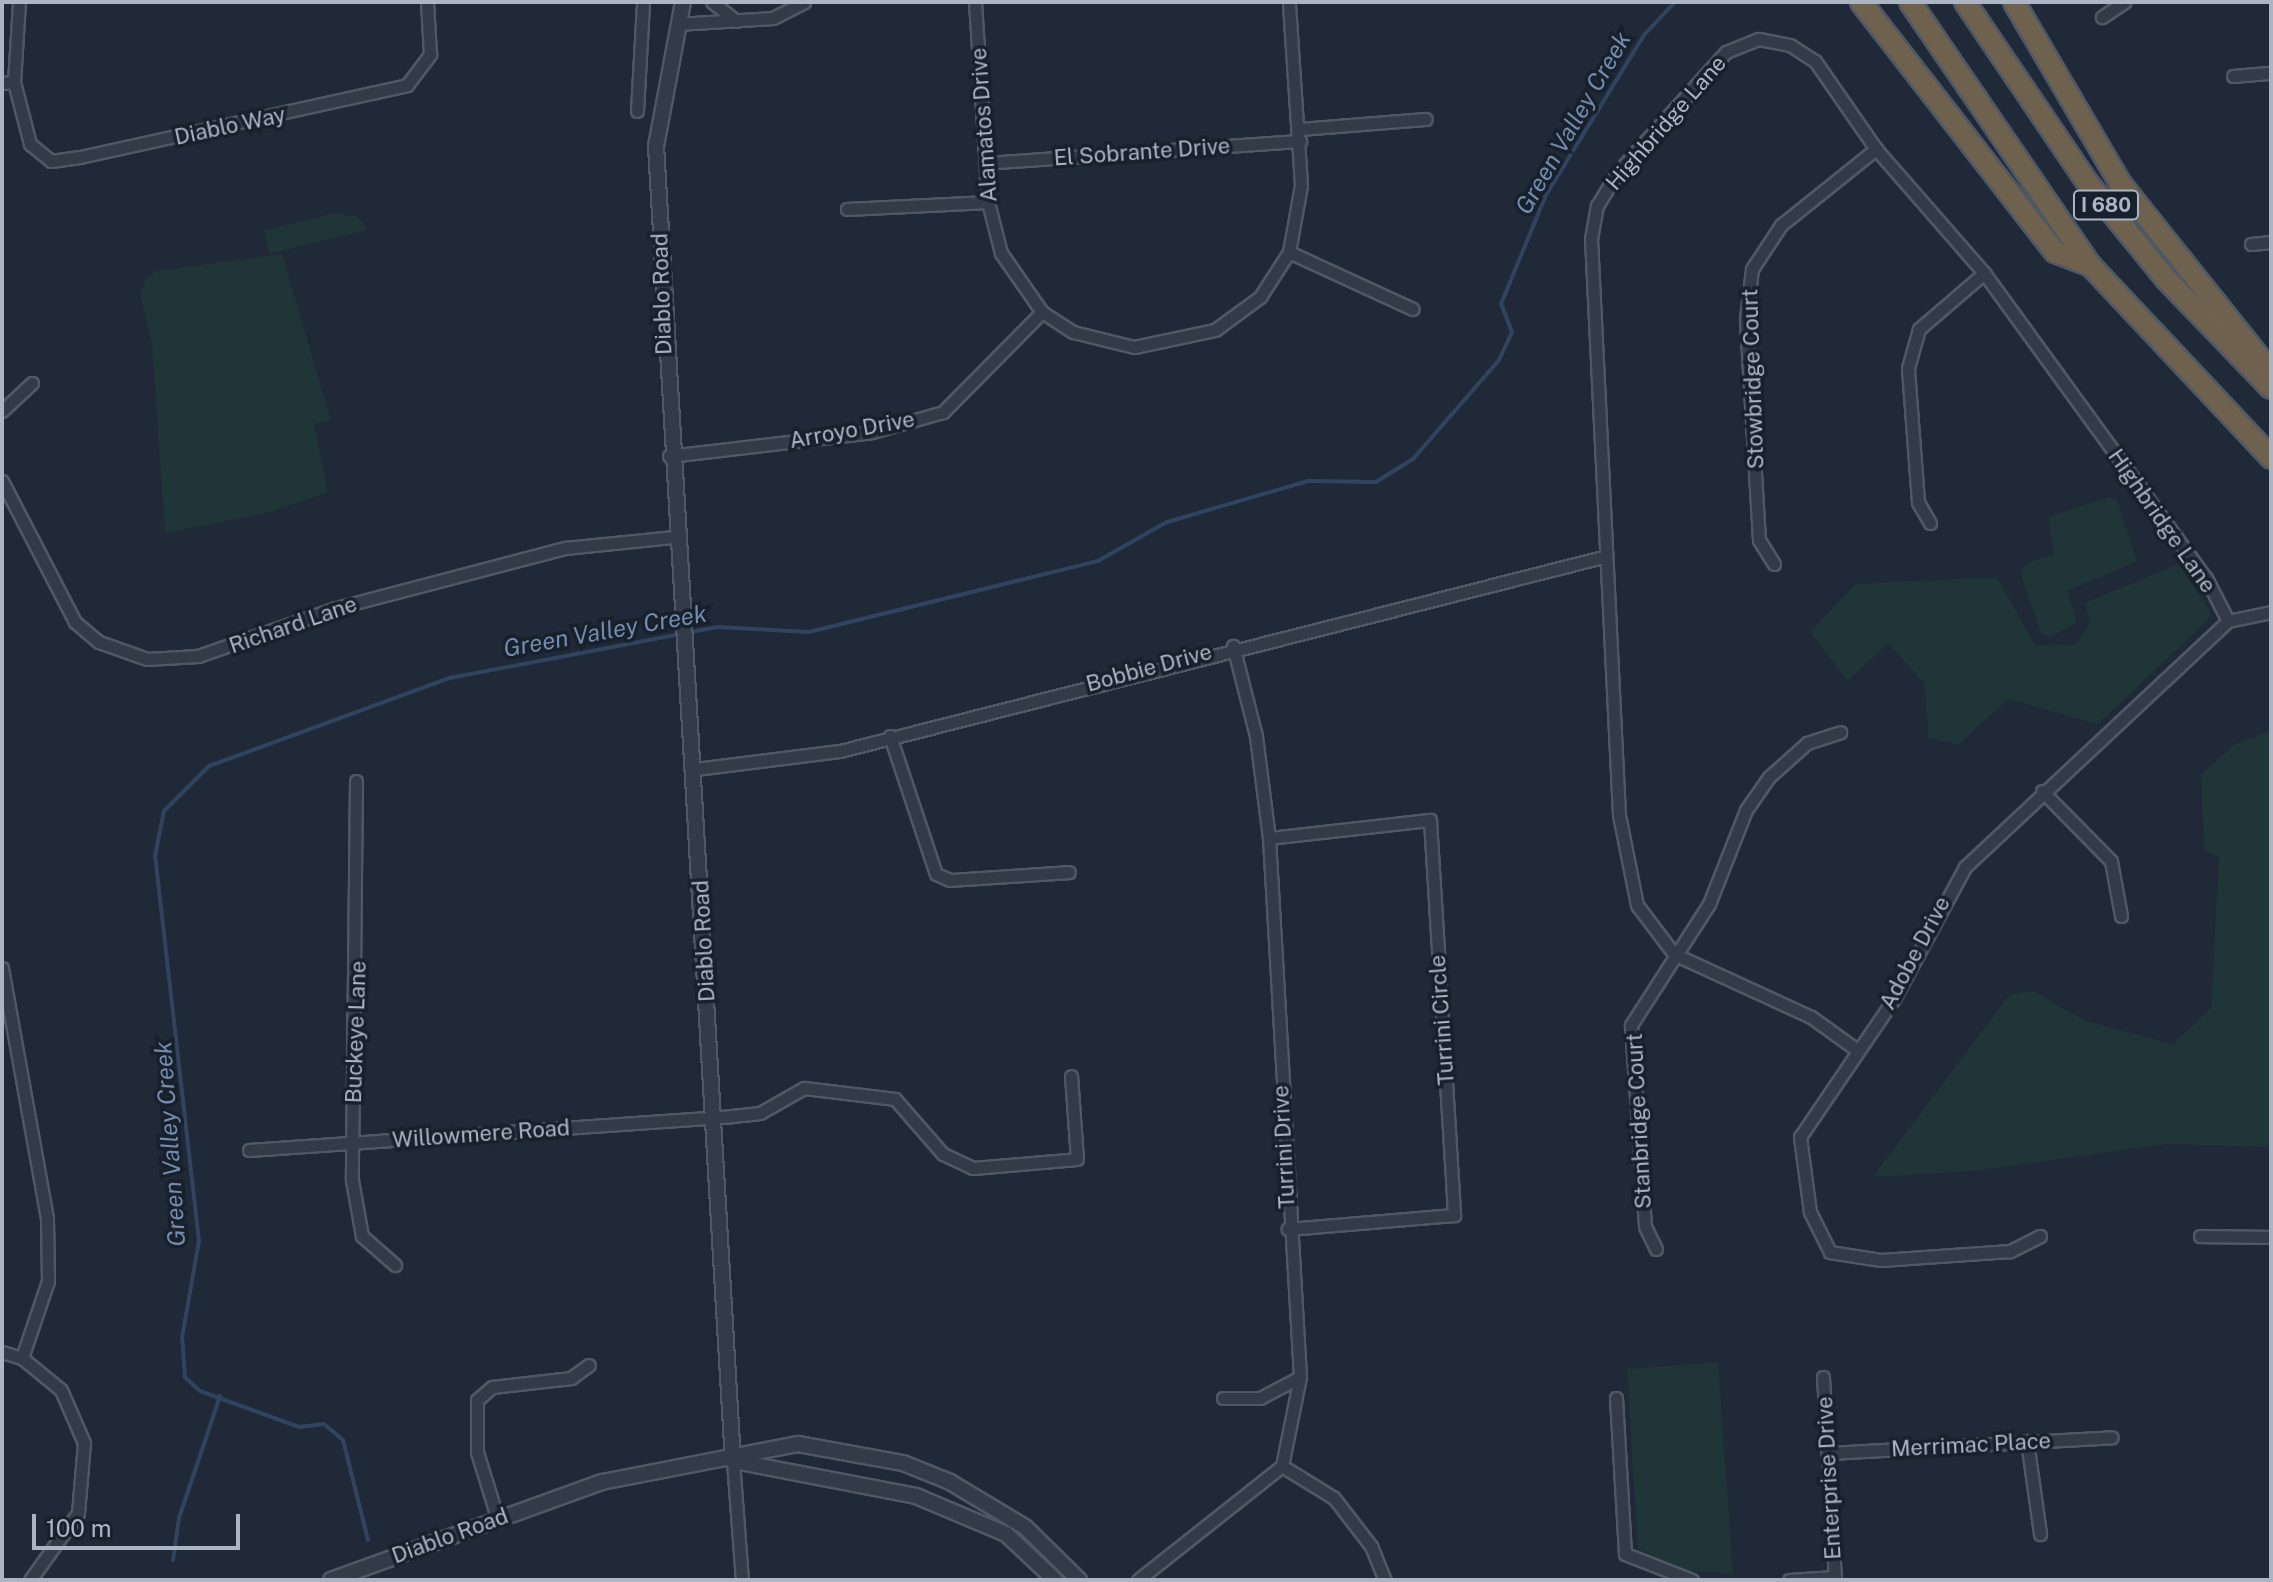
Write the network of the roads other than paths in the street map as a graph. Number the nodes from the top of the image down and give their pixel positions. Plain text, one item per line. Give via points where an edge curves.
1 (19, 2) edge
2 (427, 2) edge
3 (643, 2) edge
4 (683, 2) edge
5 (712, 2) edge
6 (804, 2) edge
7 (975, 2) edge
8 (1289, 2) edge
9 (1861, 2) edge
10 (1910, 2) edge
11 (1965, 2) edge
12 (2014, 2) edge
13 (2124, 2) edge
14 (2102, 17) dead end
15 (737, 21) junction
16 (677, 24) junction
17 (2271, 73) edge
18 (2233, 76) dead end
19 (8, 83) edge
20 (637, 111) dead end
21 (1426, 119) dead end
22 (1300, 135) junction
23 (1876, 149) junction
24 (985, 163) junction
25 (988, 202) junction
26 (847, 209) dead end
27 (2271, 242) edge
28 (2251, 244) dead end
29 (1289, 252) junction
30 (2091, 266) junction
31 (1984, 273) junction
32 (1413, 309) dead end
33 (1042, 312) junction
34 (2271, 372) edge
35 (32, 383) dead end
36 (2271, 388) edge
37 (2, 411) edge
38 (669, 456) junction
39 (2271, 458) edge
40 (2, 481) edge
41 (1930, 523) dead end
42 (674, 537) junction
43 (1603, 557) junction
44 (1774, 564) dead end
45 (2271, 612) edge
46 (2228, 621) junction
47 (1233, 646) junction
48 (1840, 732) dead end
49 (890, 736) junction
50 (695, 769) junction
51 (356, 781) dead end
52 (2042, 791) junction
53 (1269, 838) junction
54 (1069, 872) dead end
55 (2121, 916) dead end
56 (1674, 954) junction
57 (2, 968) edge
58 (1857, 1050) junction
59 (1071, 1076) dead end
60 (714, 1118) junction
61 (355, 1142) junction
62 (249, 1150) dead end
63 (1288, 1229) junction
64 (2040, 1236) dead end
65 (2200, 1236) dead end
66 (2271, 1237) edge
67 (1656, 1249) dead end
68 (395, 1265) dead end
69 (2, 1352) edge
70 (22, 1358) junction
71 (589, 1365) dead end
72 (1300, 1377) junction
73 (1823, 1377) dead end
74 (1223, 1398) dead end
75 (1616, 1398) dead end
76 (2112, 1437) dead end
77 (2027, 1441) junction
78 (1830, 1453) junction
79 (733, 1461) junction
80 (1282, 1466) junction
81 (498, 1520) junction
82 (2040, 1534) dead end
83 (1669, 1578) edge
84 (1835, 1578) edge
85 (30, 1580) edge
86 (331, 1580) edge
87 (742, 1580) edge
88 (1055, 1580) edge
89 (1079, 1580) edge
90 (1138, 1580) edge
91 (1385, 1580) edge
92 (1692, 1580) edge
93 (1789, 1580) edge

1 - 19 street, Diablo Way
2 - 19 street, Diablo Way via 430,54 407,85 71,159 51,161 30,144
3 - 20 street
4 - 16 street, Diablo Road
5 - 15 street
6 - 15 street via 773,18
7 - 24 street, Alamatos Drive
8 - 22 street, Alamatos Drive
9 - 30 highway via 2055,252
10 - 30 highway, I 680
11 - 36 highway, I 680 via 2087,182 2166,279
12 - 34 highway via 2135,204
13 - 14 street
15 - 16 street
16 - 38 street, Diablo Road via 656,146
17 - 18 street
21 - 22 street, El Sobrante Drive
22 - 24 street, El Sobrante Drive
22 - 29 street, Alamatos Drive via 1299,221
23 - 31 street, Highbridge Lane
23 - 43 street, Highbridge Lane via 1815,61 1790,45 1759,39 1733,47 1711,66 1617,173 1597,206 1589,275
23 - 44 street, Stowbridge Court via 1781,225 1752,269 1746,318 1759,540
24 - 25 street, Alamatos Drive
25 - 26 street
25 - 33 street, Alamatos Drive via 1001,253
27 - 28 street
29 - 32 street
29 - 33 street, Alamatos Drive via 1260,297 1186,342 1134,347 1100,341
30 - 39 highway, I 680
31 - 41 street via 1919,329 1908,368 1918,502
31 - 46 street, Highbridge Lane via 2206,578
33 - 38 street, Arroyo Drive via 943,412 872,432
35 - 37 street
38 - 42 street, Diablo Road
40 - 42 street, Richard Lane via 75,622 99,642 147,659 215,652 336,608 565,548
42 - 50 street, Diablo Road via 686,617
43 - 47 street, Bobbie Drive
43 - 56 street, Highbridge Lane via 1619,815 1637,905
45 - 46 street
46 - 52 street, Adobe Drive
47 - 49 street, Bobbie Drive
47 - 53 street, Turrini Drive via 1256,736
48 - 56 street, Stanbridge Court via 1807,743 1769,777 1746,810 1709,904
49 - 50 street, Bobbie Drive via 789,761
49 - 54 street via 936,874 950,880
50 - 60 street, Diablo Road
51 - 61 street, Buckeye Lane
52 - 55 street via 2111,861
52 - 58 street, Adobe Drive via 1944,895 1895,997
53 - 63 street, Turrini Drive
53 - 63 street, Turrini Circle via 1430,820 1454,1215
56 - 58 street, Highbridge Lane via 1800,1011
56 - 67 street, Stanbridge Court via 1631,1025 1645,1226
57 - 70 street via 47,1218 48,1281
58 - 64 street, Adobe Drive via 1800,1137 1810,1212 1830,1252 1881,1260 2010,1251
59 - 60 street, Willowmere Road via 1077,1159 973,1168 943,1154 895,1099 850,1090 804,1088 760,1113
60 - 61 street, Willowmere Road
60 - 79 street, Diablo Road
61 - 62 street, Willowmere Road
61 - 68 street, Buckeye Lane via 352,1180 362,1236
63 - 72 street, Turrini Drive
65 - 66 street
69 - 70 street
70 - 85 street via 61,1390 75,1416 86,1477 78,1513
71 - 81 street via 571,1378 492,1387 477,1400 477,1452
72 - 74 street via 1260,1398
72 - 80 street, Turrini Drive
73 - 78 street, Enterprise Drive
75 - 83 street via 1625,1554
76 - 77 street, Merrimac Place
77 - 78 street, Merrimac Place
77 - 82 street
78 - 84 street, Enterprise Drive
79 - 81 street, Diablo Road via 614,1479
79 - 87 street
79 - 88 street via 916,1496 1006,1534
79 - 89 street via 798,1444 903,1463 996,1507
80 - 90 street
80 - 91 street via 1334,1498 1371,1546
81 - 86 street, Diablo Road
83 - 92 street
84 - 93 street

